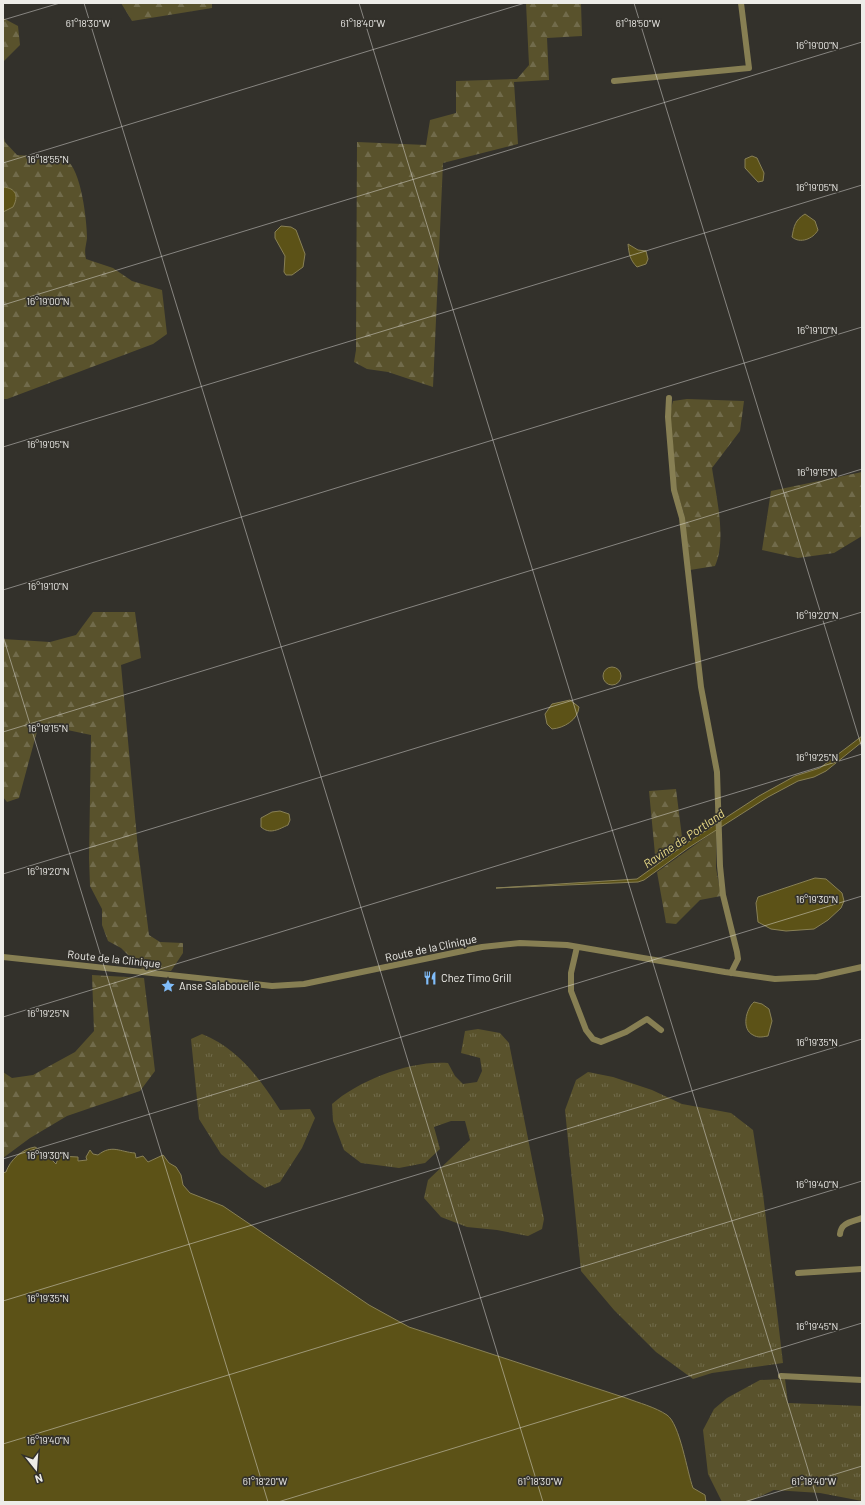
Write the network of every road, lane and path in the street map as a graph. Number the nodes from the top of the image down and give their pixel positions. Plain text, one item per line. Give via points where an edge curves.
1 (741, 3) edge
2 (614, 81) dead end
3 (669, 398) dead end
4 (577, 947) junction
5 (3, 957) edge
6 (862, 967) edge
7 (731, 973) junction
8 (661, 1030) dead end
9 (862, 1218) edge
10 (840, 1234) dead end
11 (862, 1269) edge
12 (798, 1273) dead end
13 (781, 1376) dead end
14 (862, 1380) edge

1 - 2 street via 749,68
3 - 7 street via 668,417 674,490 682,518 702,694 717,772 719,860 723,895 738,959
4 - 5 street, Route de la Clinique via 542,943 500,944 342,977 304,984 272,986
4 - 7 street, Route de la Clinique
4 - 8 street via 570,978 571,991 592,1039 601,1042 626,1032 647,1019
6 - 7 street, Route de la Clinique via 809,978 775,979
9 - 10 street via 844,1225
11 - 12 street
13 - 14 street

